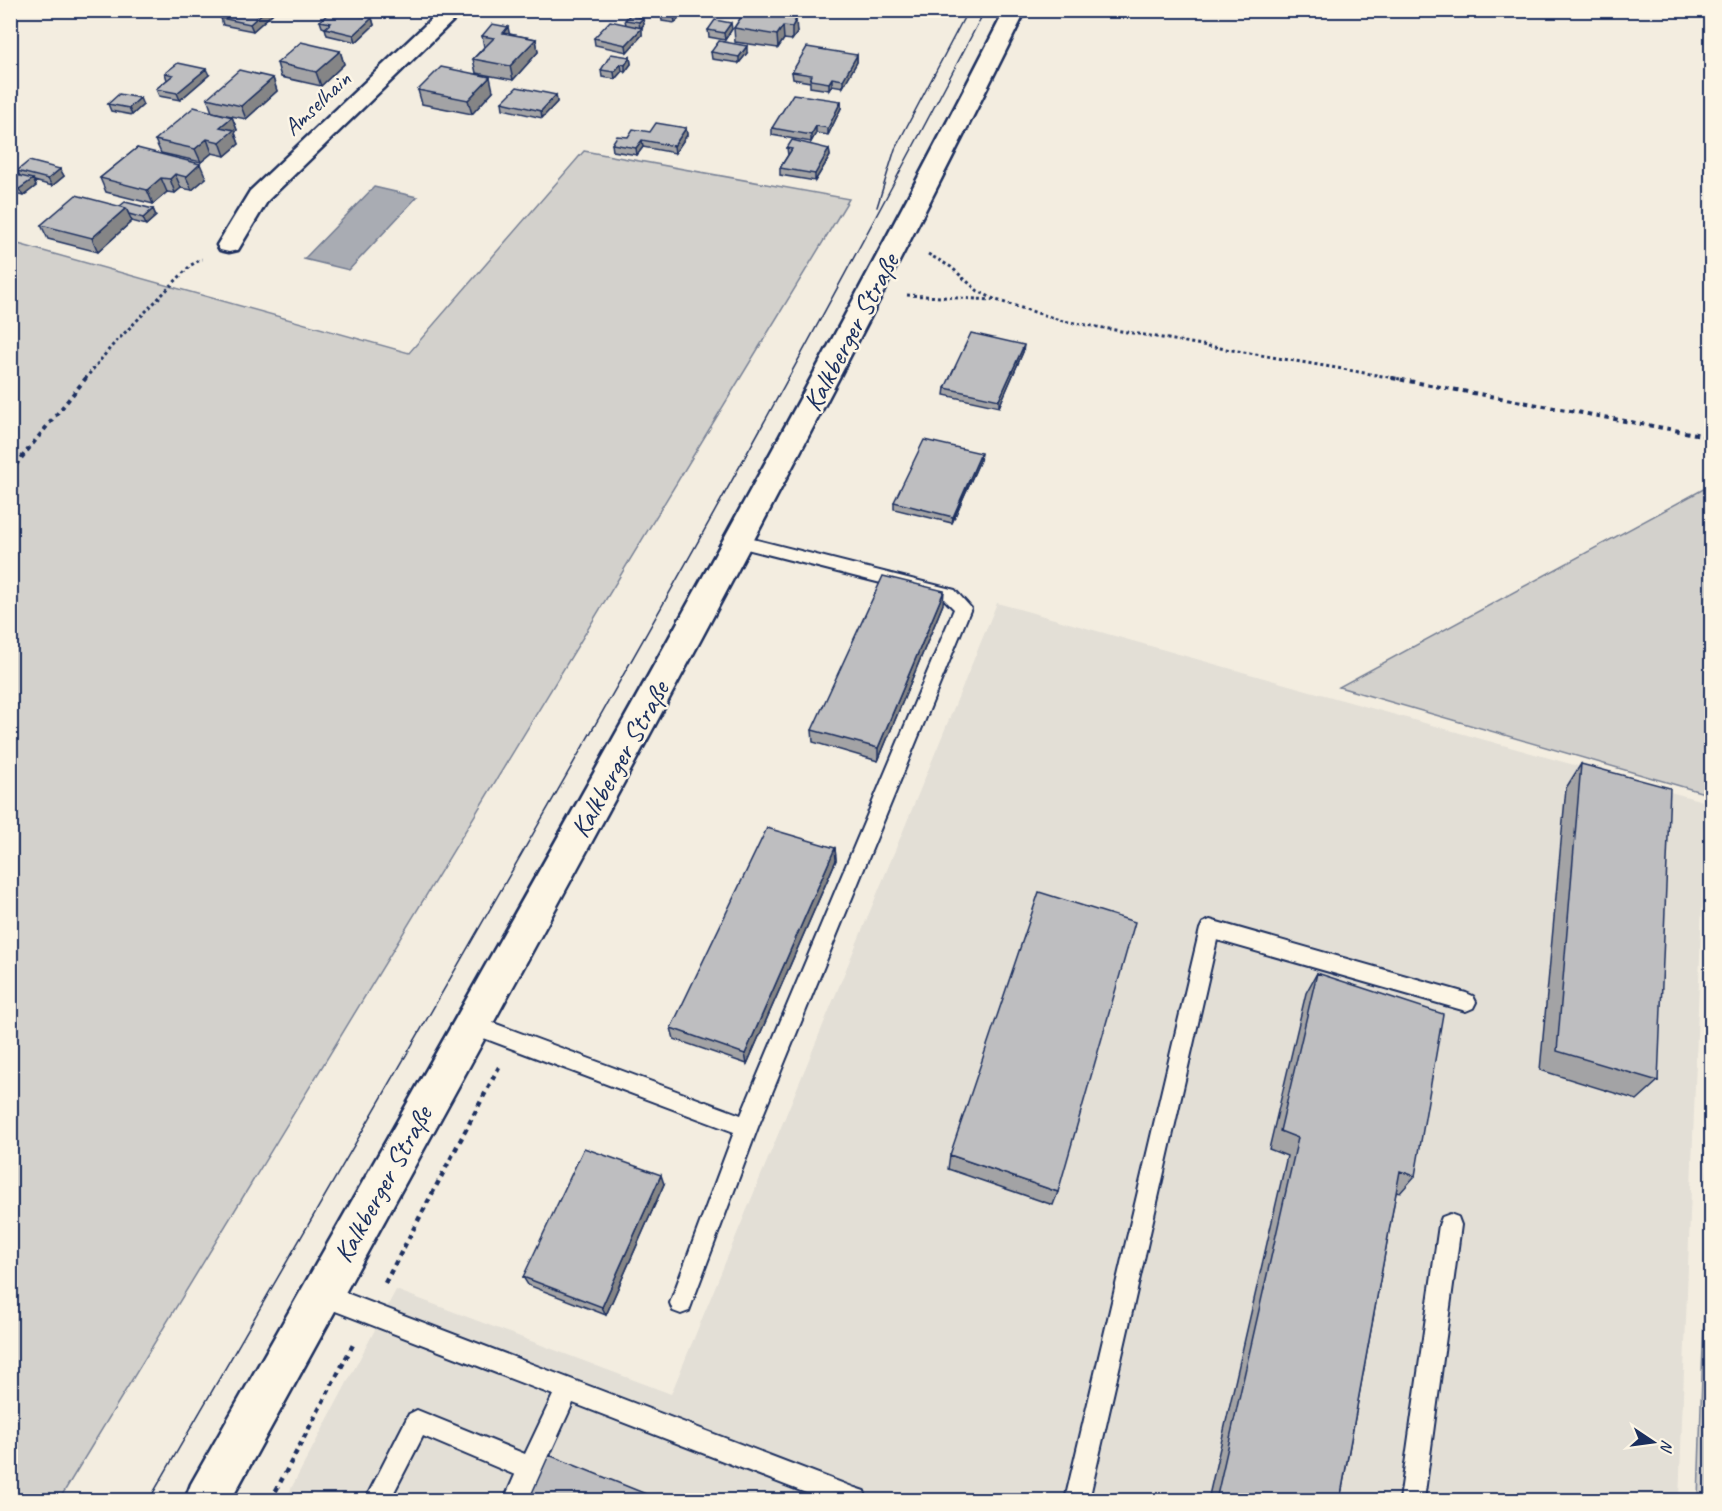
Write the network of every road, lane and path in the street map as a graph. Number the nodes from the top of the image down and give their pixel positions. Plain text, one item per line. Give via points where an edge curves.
1 (454, 10) edge
2 (1016, 10) edge
3 (898, 244) junction
4 (229, 245) joint
5 (902, 295) dead end
6 (996, 300) junction
7 (1712, 436) edge
8 (10, 472) edge
9 (737, 541) junction
10 (1466, 1002) dead end
11 (472, 1024) junction
12 (747, 1127) junction
13 (1450, 1225) dead end
14 (320, 1294) junction
15 (681, 1303) dead end
16 (567, 1390) junction
17 (531, 1469) junction
18 (207, 1500) edge
19 (377, 1500) edge
20 (516, 1500) edge
21 (855, 1500) edge
22 (1077, 1500) edge
23 (1412, 1500) edge

1 - 4 main road, Amselhain via 258,196
2 - 3 main road, Kalkberger Straße
3 - 6 path via 924,252 951,267 978,291
3 - 9 main road, Kalkberger Straße
4 - 8 path via 191,265 111,347
5 - 6 path
6 - 7 path via 1063,321
9 - 11 main road, Kalkberger Straße
9 - 12 lane via 949,594 963,608
10 - 22 lane via 1210,929
11 - 12 lane
11 - 14 main road, Kalkberger Straße
12 - 15 lane
13 - 23 lane
14 - 16 lane
14 - 18 main road, Kalkberger Straße
16 - 17 lane
16 - 21 lane
17 - 19 lane via 417,1422
17 - 20 lane

